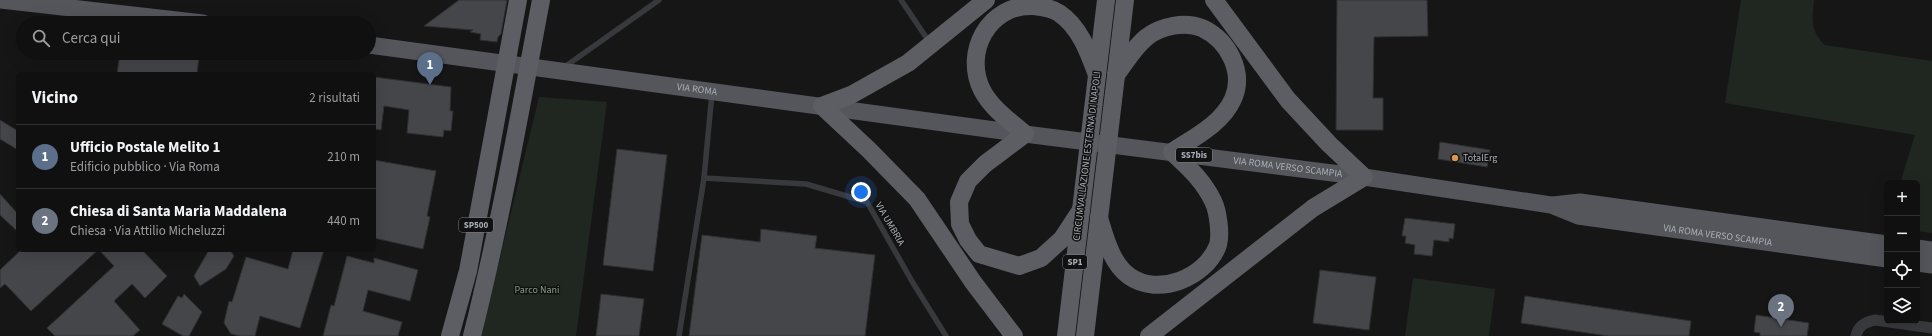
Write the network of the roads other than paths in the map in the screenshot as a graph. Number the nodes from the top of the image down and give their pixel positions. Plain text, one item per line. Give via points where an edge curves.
1 (1, 0) edge
2 (518, 0) edge
3 (541, 0) edge
4 (659, 0) edge
5 (901, 0) edge
6 (986, 0) edge
7 (1106, 0) edge
8 (1125, 0) edge
9 (1214, 0) edge
10 (142, 16) edge
11 (376, 46) edge
12 (931, 46) junction
13 (560, 71) junction
14 (1097, 75) junction
15 (1116, 75) junction
16 (713, 91) junction
17 (822, 106) junction
18 (1025, 134) junction
19 (1172, 152) junction
20 (1364, 177) junction
21 (704, 178) junction
22 (1551, 205) junction
23 (1081, 210) junction
24 (1099, 218) junction
25 (1884, 244) edge
26 (1920, 248) edge
27 (1932, 250) edge
28 (1884, 259) edge
29 (1920, 263) edge
30 (1932, 265) edge
31 (1932, 328) edge
32 (450, 336) edge
33 (472, 336) edge
34 (679, 336) edge
35 (946, 336) edge
36 (1014, 336) edge
37 (1066, 336) edge
38 (1086, 336) edge
39 (1149, 336) edge
40 (1856, 336) edge

1 - 10 main road
2 - 32 highway, SP500 via 468,271
3 - 33 highway, SP500 via 484,290
4 - 13 lane
5 - 12 lane
6 - 12 highway
7 - 14 highway, CIRCUMVALLAZIONE ESTERNA DI NAPOLI / SP1
8 - 15 highway, CIRCUMVALLAZIONE ESTERNA DI NAPOLI / SP1
9 - 20 highway via 1288,100
11 - 13 main road, VIA ROMA
12 - 17 highway via 908,63 851,95
13 - 16 main road, VIA ROMA
14 - 18 highway via 1090,54 1076,30 1059,13 1043,7 1026,6 1005,11 992,20 977,47 975,64 982,90 996,108
14 - 23 highway, CIRCUMVALLAZIONE ESTERNA DI NAPOLI / SP1
15 - 19 highway via 1146,37 1163,28 1181,25 1202,28 1228,50 1236,67 1238,84 1232,100 1222,116
15 - 24 highway, CIRCUMVALLAZIONE ESTERNA DI NAPOLI / SP1
16 - 17 main road, VIA ROMA
16 - 21 lane
17 - 18 main road, VIA ROMA
17 - 36 highway via 916,199
18 - 19 main road, VIA ROMA VERSO SCAMPIA / SS7bis
18 - 23 highway via 985,164 968,181 959,202 960,224 968,240 979,254 1020,266 1041,258 1062,239
19 - 20 main road, VIA ROMA VERSO SCAMPIA / SS7bis
19 - 24 highway via 1201,180 1213,202 1218,221 1218,245 1204,267 1186,280 1169,284 1148,284 1130,277 1118,265 1106,241
20 - 22 main road, VIA ROMA VERSO SCAMPIA / SS7bis
20 - 39 highway via 1313,208
21 - 34 lane
21 - 35 lane, VIA UMBRIA via 806,184 867,202
22 - 25 main road, VIA ROMA VERSO SCAMPIA via 1580,202
22 - 28 main road, VIA ROMA VERSO SCAMPIA via 1578,216
23 - 37 highway, CIRCUMVALLAZIONE ESTERNA DI NAPOLI / SP1
24 - 38 highway, CIRCUMVALLAZIONE ESTERNA DI NAPOLI / SP1
26 - 27 main road
29 - 30 main road
31 - 40 street via 1875,320 1860,326

